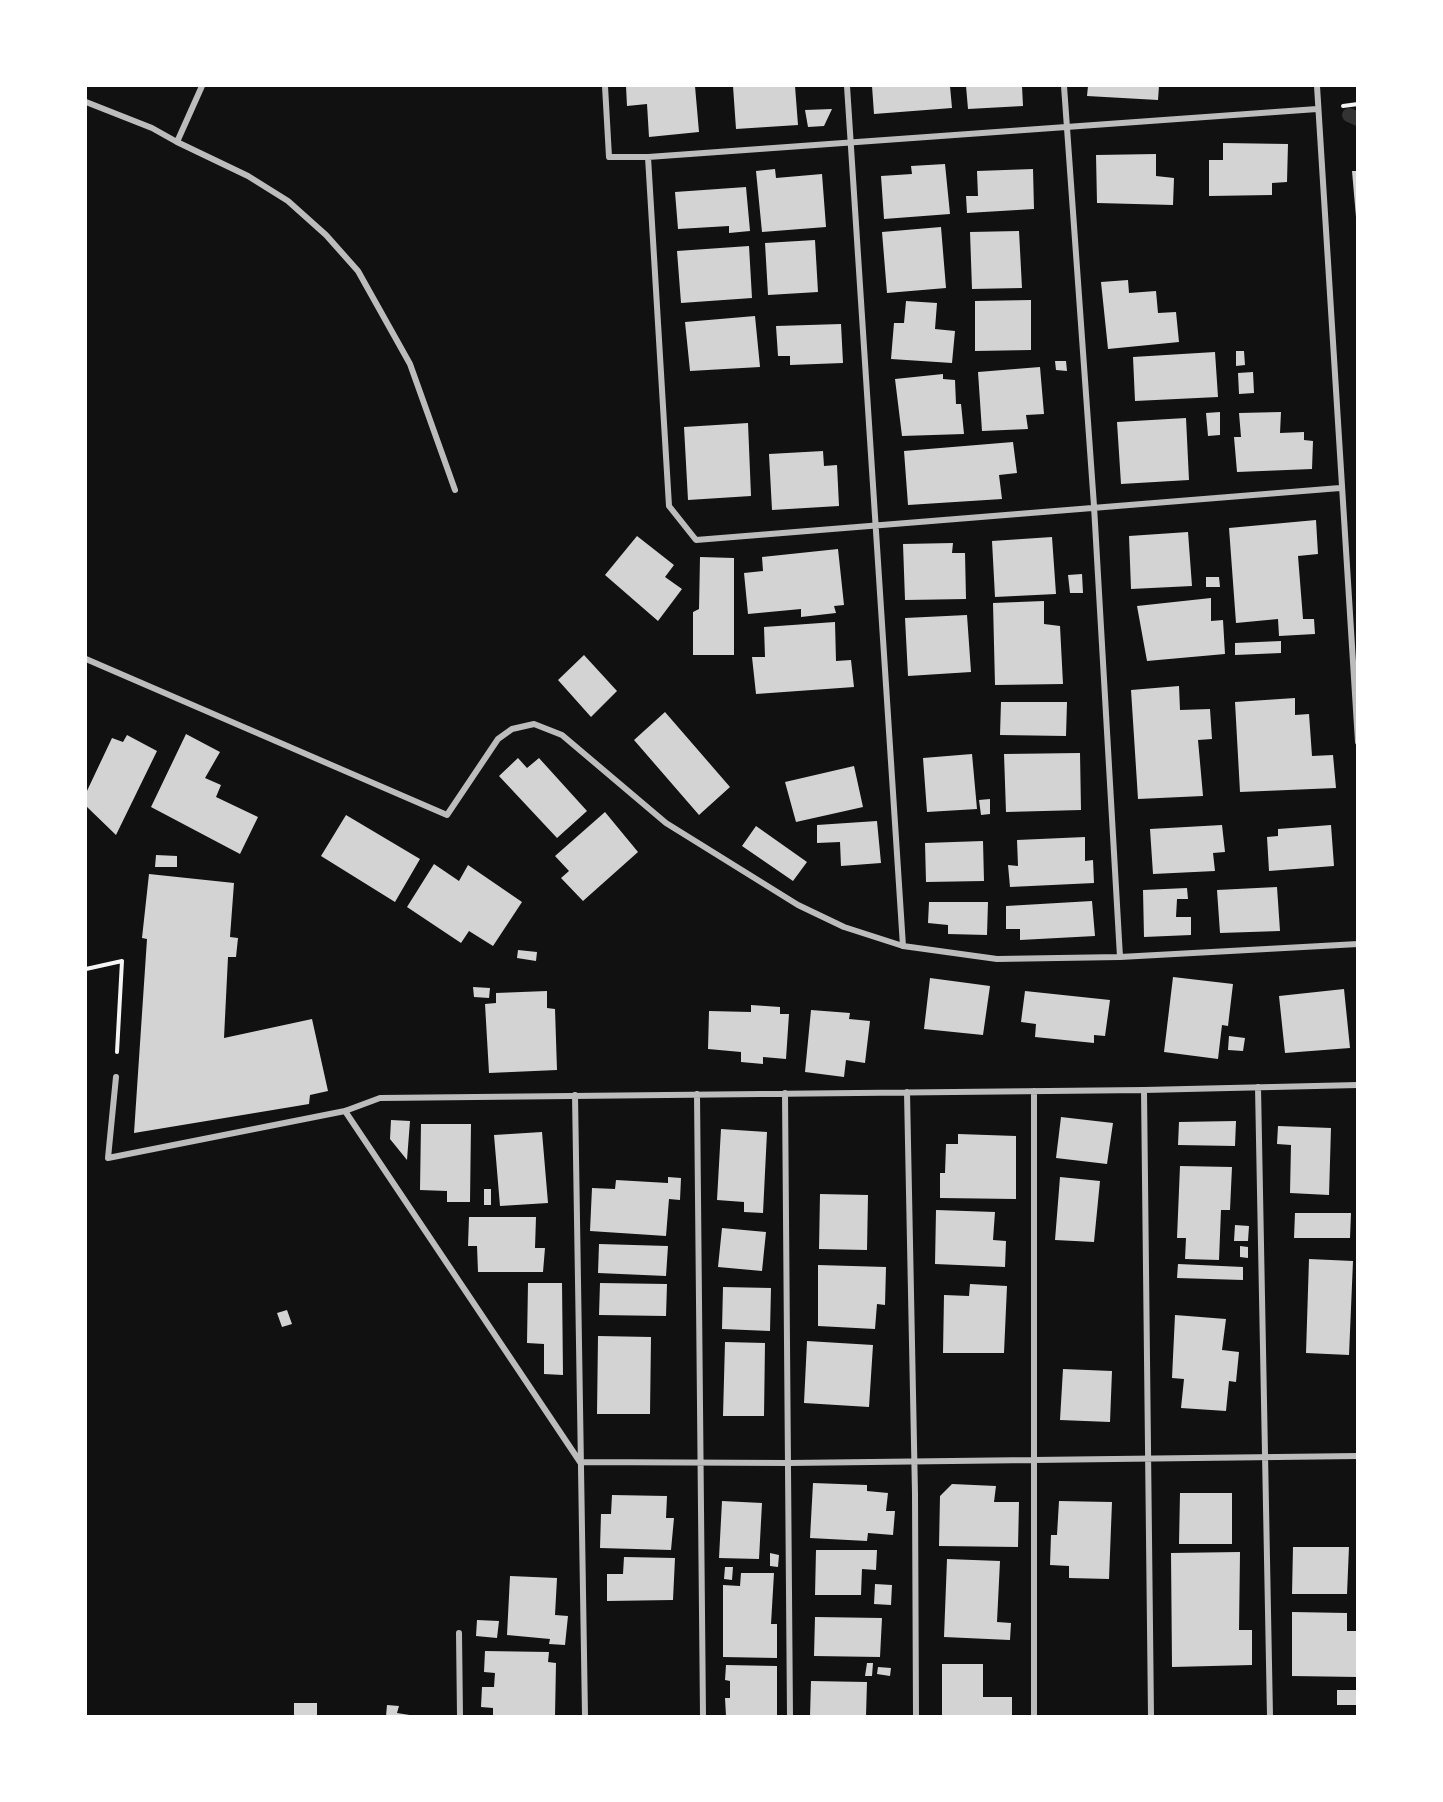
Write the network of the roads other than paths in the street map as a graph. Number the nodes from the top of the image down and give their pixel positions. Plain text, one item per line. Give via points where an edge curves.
1 (202, 86) edge
2 (605, 86) edge
3 (847, 86) edge
4 (1064, 86) edge
5 (1317, 86) edge
6 (86, 102) edge
7 (1317, 109) junction
8 (1066, 127) junction
9 (177, 142) junction
10 (851, 142) junction
11 (648, 157) junction
12 (1340, 488) junction
13 (455, 490) dead end
14 (1094, 506) junction
15 (877, 525) junction
16 (86, 659) edge
17 (1358, 742) edge
18 (1358, 944) edge
19 (903, 946) junction
20 (1120, 957) junction
21 (116, 1077) road end
22 (1358, 1085) edge
23 (1258, 1087) junction
24 (1144, 1090) junction
25 (1034, 1091) junction
26 (907, 1092) junction
27 (785, 1093) junction
28 (697, 1094) junction
29 (575, 1095) junction
30 (345, 1112) junction
31 (1358, 1456) edge
32 (1149, 1457) junction
33 (1264, 1458) junction
34 (1035, 1459) junction
35 (912, 1460) junction
36 (580, 1462) junction
37 (702, 1463) junction
38 (789, 1463) junction
39 (459, 1633) dead end
40 (460, 1716) edge
41 (585, 1716) edge
42 (703, 1716) edge
43 (790, 1716) edge
44 (915, 1716) edge
45 (1034, 1716) edge
46 (1151, 1716) edge
47 (1270, 1716) edge

1 - 9 street
2 - 11 street via 609,157
3 - 10 street
4 - 8 street
5 - 7 street
6 - 9 street
7 - 8 street
7 - 12 street
8 - 10 street
8 - 14 street
9 - 13 street via 248,176 288,201 358,271 410,364
10 - 11 street
10 - 15 street
11 - 15 street via 669,506 696,540
12 - 14 street
12 - 17 street
14 - 15 street
14 - 20 street
15 - 19 street
16 - 19 street via 447,815 498,739 512,729 534,724 562,735 666,823 798,904 844,927
18 - 20 street
19 - 20 street via 998,959
21 - 30 street via 108,1158
22 - 23 street
23 - 24 street
23 - 33 street
24 - 25 street
24 - 32 street
25 - 26 street
25 - 34 street
26 - 27 street
26 - 35 street
27 - 28 street
27 - 38 street
28 - 29 street
28 - 37 street
29 - 30 street via 380,1098
29 - 36 street
30 - 36 street
31 - 33 street
32 - 33 street
32 - 34 street
32 - 46 street
33 - 47 street
34 - 35 street
34 - 45 street
35 - 38 street
35 - 44 street
36 - 37 street
36 - 41 street
37 - 38 street
37 - 42 street
38 - 43 street
39 - 40 street

